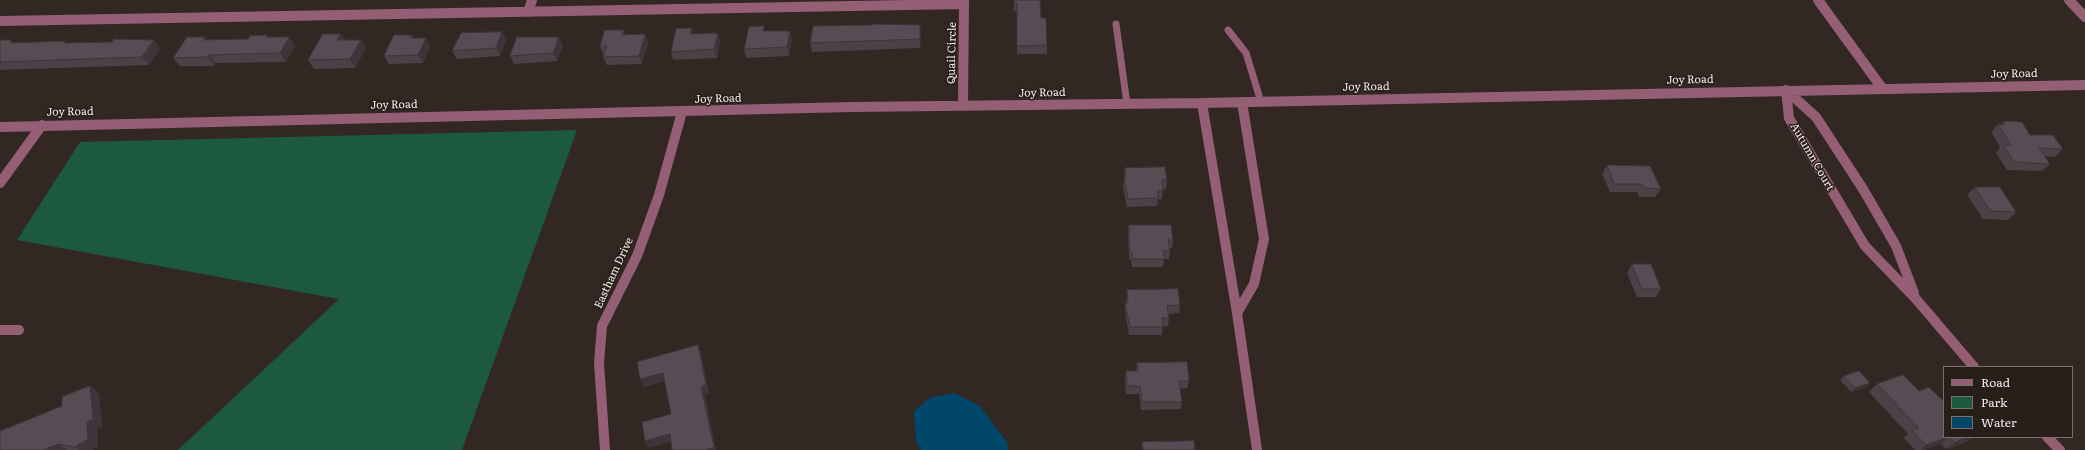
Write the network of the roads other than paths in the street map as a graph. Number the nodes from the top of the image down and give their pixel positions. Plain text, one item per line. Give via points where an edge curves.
1 (532, 0) edge
2 (1818, 0) edge
3 (2069, 0) edge
4 (964, 2) edge
5 (528, 12) junction
6 (2085, 17) edge
7 (0, 21) edge
8 (1116, 24) dead end
9 (1228, 30) dead end
10 (2085, 85) edge
11 (1882, 88) junction
12 (1786, 90) junction
13 (1242, 102) junction
14 (1261, 102) junction
15 (1202, 103) junction
16 (1127, 104) junction
17 (963, 106) junction
18 (682, 112) junction
19 (42, 125) junction
20 (0, 126) edge
21 (0, 183) edge
22 (1916, 299) junction
23 (1237, 313) junction
24 (0, 330) edge
25 (19, 330) dead end
26 (1973, 366) edge
27 (2048, 438) edge
28 (605, 450) edge
29 (1257, 450) edge
30 (2060, 450) edge

1 - 5 street
2 - 11 street
3 - 6 street
4 - 5 street
4 - 17 street, Quail Circle
5 - 7 street
8 - 16 lane
9 - 14 lane via 1246,53
10 - 11 street, Joy Road
11 - 12 street, Joy Road
12 - 14 street, Joy Road
12 - 22 street, Autumn Court via 1816,117 1863,189 1896,246
12 - 22 street, Autumn Court via 1789,118 1865,246
13 - 14 street, Joy Road
13 - 15 street, Joy Road
13 - 23 street via 1264,240 1254,284
15 - 16 street, Joy Road
15 - 23 street
16 - 17 street, Joy Road
17 - 18 street, Joy Road
18 - 19 street, Joy Road
18 - 28 street, Eastham Drive via 659,195 637,256 602,326 599,363
19 - 20 street, Joy Road
19 - 21 street
22 - 26 street, Autumn Court
23 - 29 street
24 - 25 street
27 - 30 street

